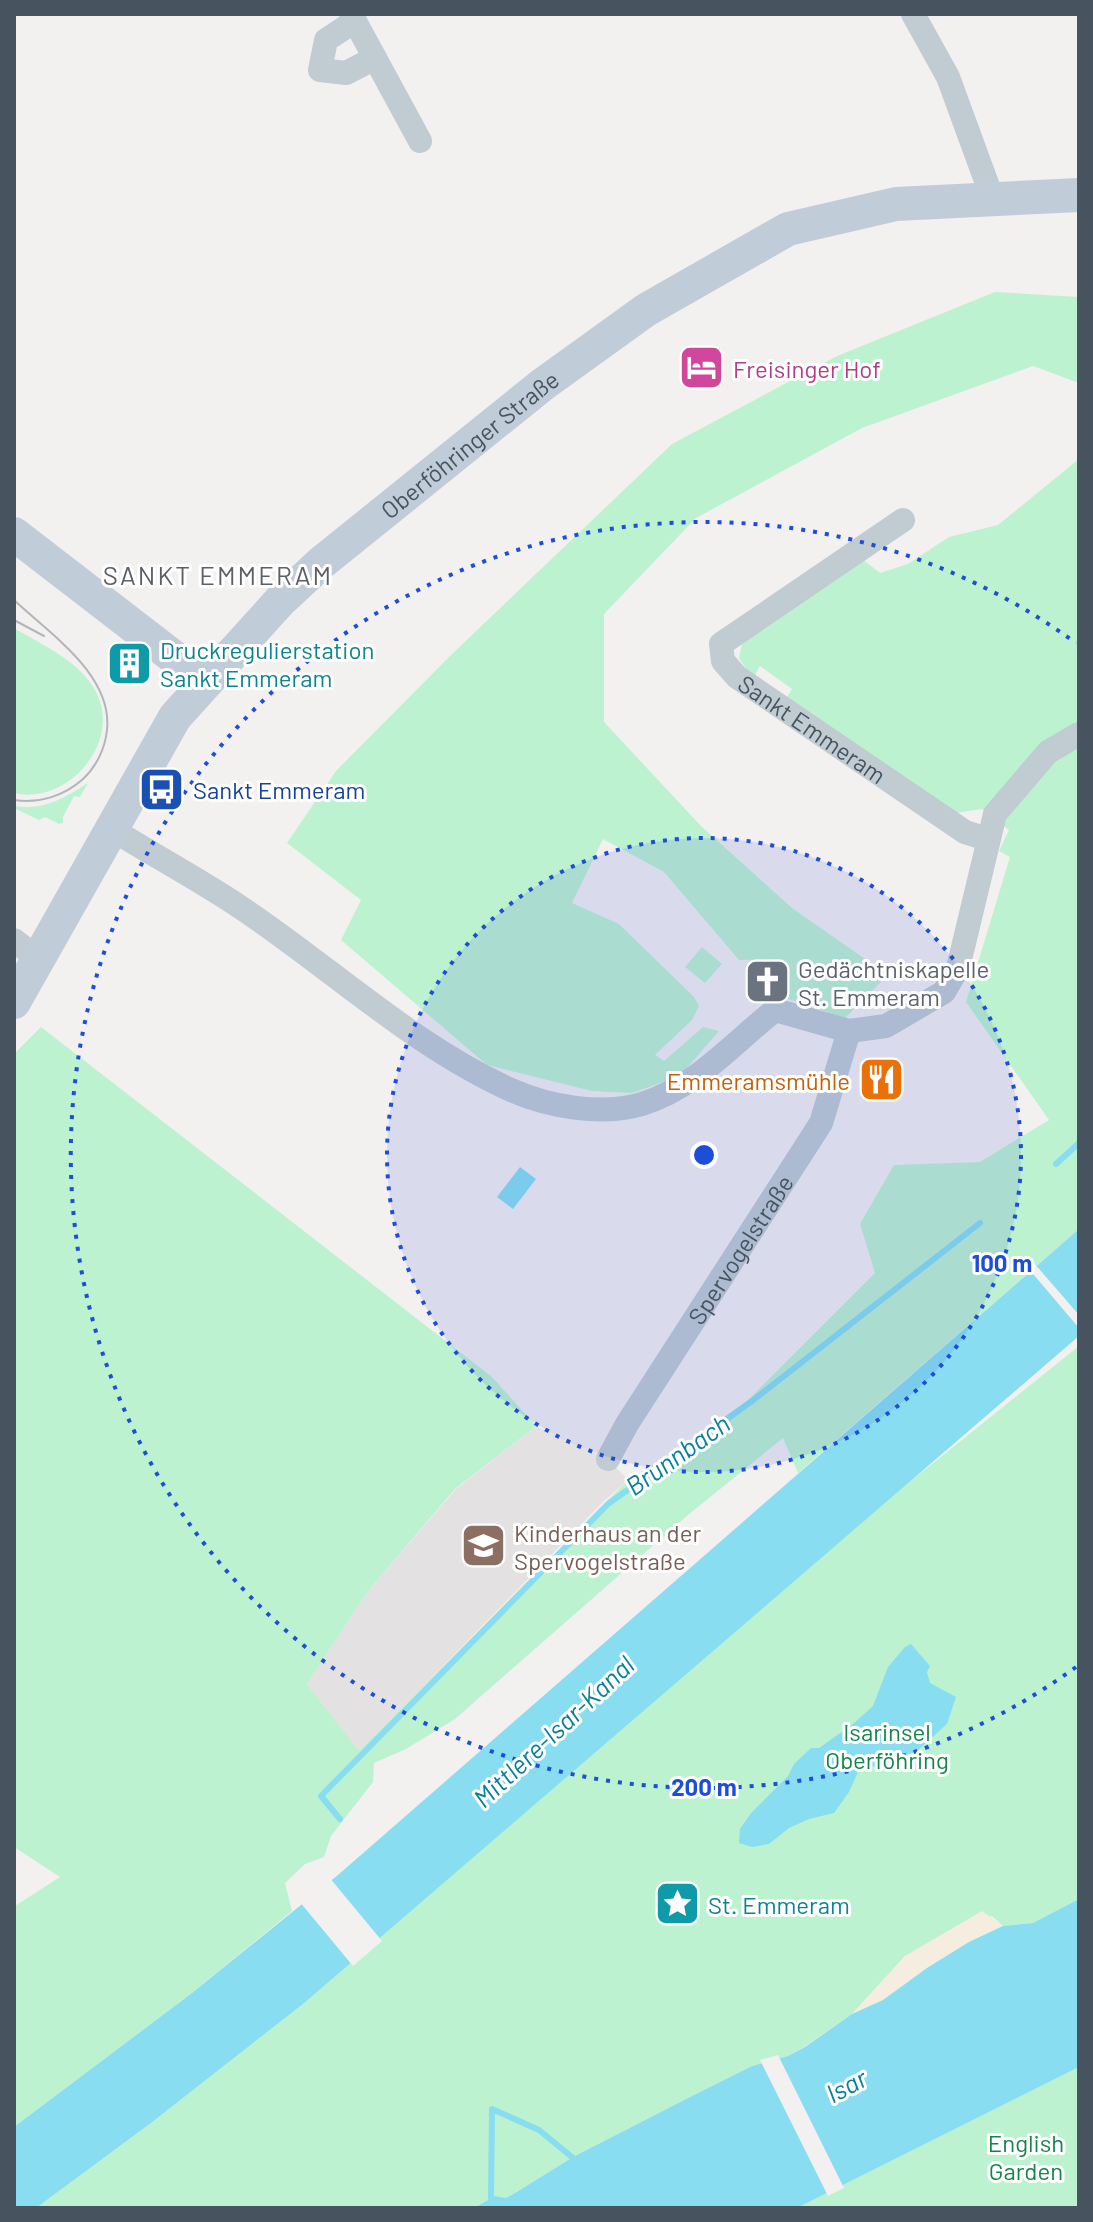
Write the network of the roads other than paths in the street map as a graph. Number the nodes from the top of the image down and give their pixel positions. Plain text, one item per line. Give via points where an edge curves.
1 (913, 14) edge
2 (353, 17) edge
3 (375, 58) junction
4 (420, 141) dead end
5 (1079, 195) edge
6 (993, 200) junction
7 (903, 520) dead end
8 (14, 534) edge
9 (206, 682) junction
10 (1079, 734) edge
11 (110, 828) junction
12 (987, 839) junction
13 (26, 949) edge
14 (14, 1002) edge
15 (849, 1031) junction
16 (608, 1459) dead end

1 - 6 street via 948,77
2 - 3 street
2 - 3 street via 326,40 320,70 346,73
3 - 4 street
5 - 6 main road, Oberföhringer Straße
6 - 9 main road, Oberföhringer Straße via 896,204 788,229 646,310 542,385 321,563
7 - 12 street, Sankt Emmeram via 721,644 723,661 737,677 965,832
8 - 9 main road
9 - 11 main road, Oberföhringer Straße via 175,717
10 - 12 street via 1048,752 995,814
11 - 13 main road, Oberföhringer Straße
11 - 15 street via 240,907 472,1070 557,1104 602,1109 640,1104 675,1090 775,1010
12 - 15 street via 958,968 944,992 886,1026
13 - 14 main road, Oberföhringer Straße
15 - 16 street, Spervogelstraße via 821,1123

